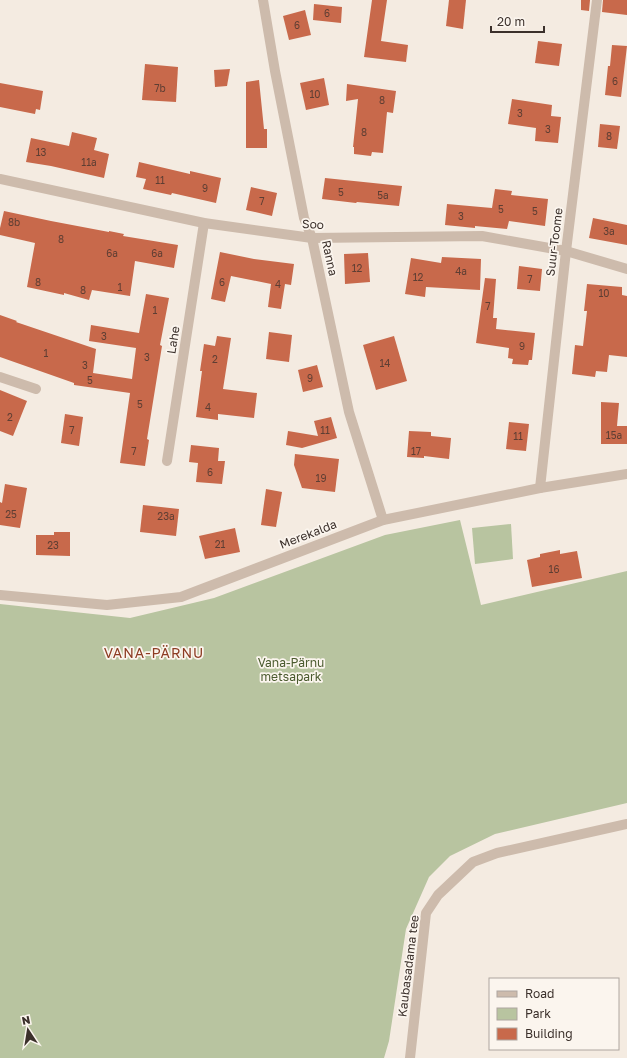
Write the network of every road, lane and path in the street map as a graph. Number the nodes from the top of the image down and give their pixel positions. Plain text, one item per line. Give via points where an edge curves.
1 (263, 0) edge
2 (597, 0) edge
3 (0, 179) edge
4 (204, 224) junction
5 (312, 238) junction
6 (566, 251) junction
7 (627, 269) edge
8 (0, 377) edge
9 (36, 390) dead end
10 (167, 460) dead end
11 (627, 474) edge
12 (540, 488) junction
13 (383, 520) junction
14 (0, 595) edge
15 (627, 824) edge
16 (410, 1058) edge

1 - 5 street, Ranna via 304,218
2 - 6 street, Suur-Toome
3 - 4 street, Soo
4 - 5 street, Soo
4 - 10 street, Lahe
5 - 6 street, Soo via 482,236
5 - 13 street, Ranna via 349,412
6 - 7 street, Soo
6 - 12 street, Suur-Toome
8 - 9 street
11 - 12 street, Merekalda
12 - 13 street, Merekalda
13 - 14 street, Merekalda via 181,597 107,605
15 - 16 street, Kaubasadama tee via 497,853 473,862 438,895 426,913

